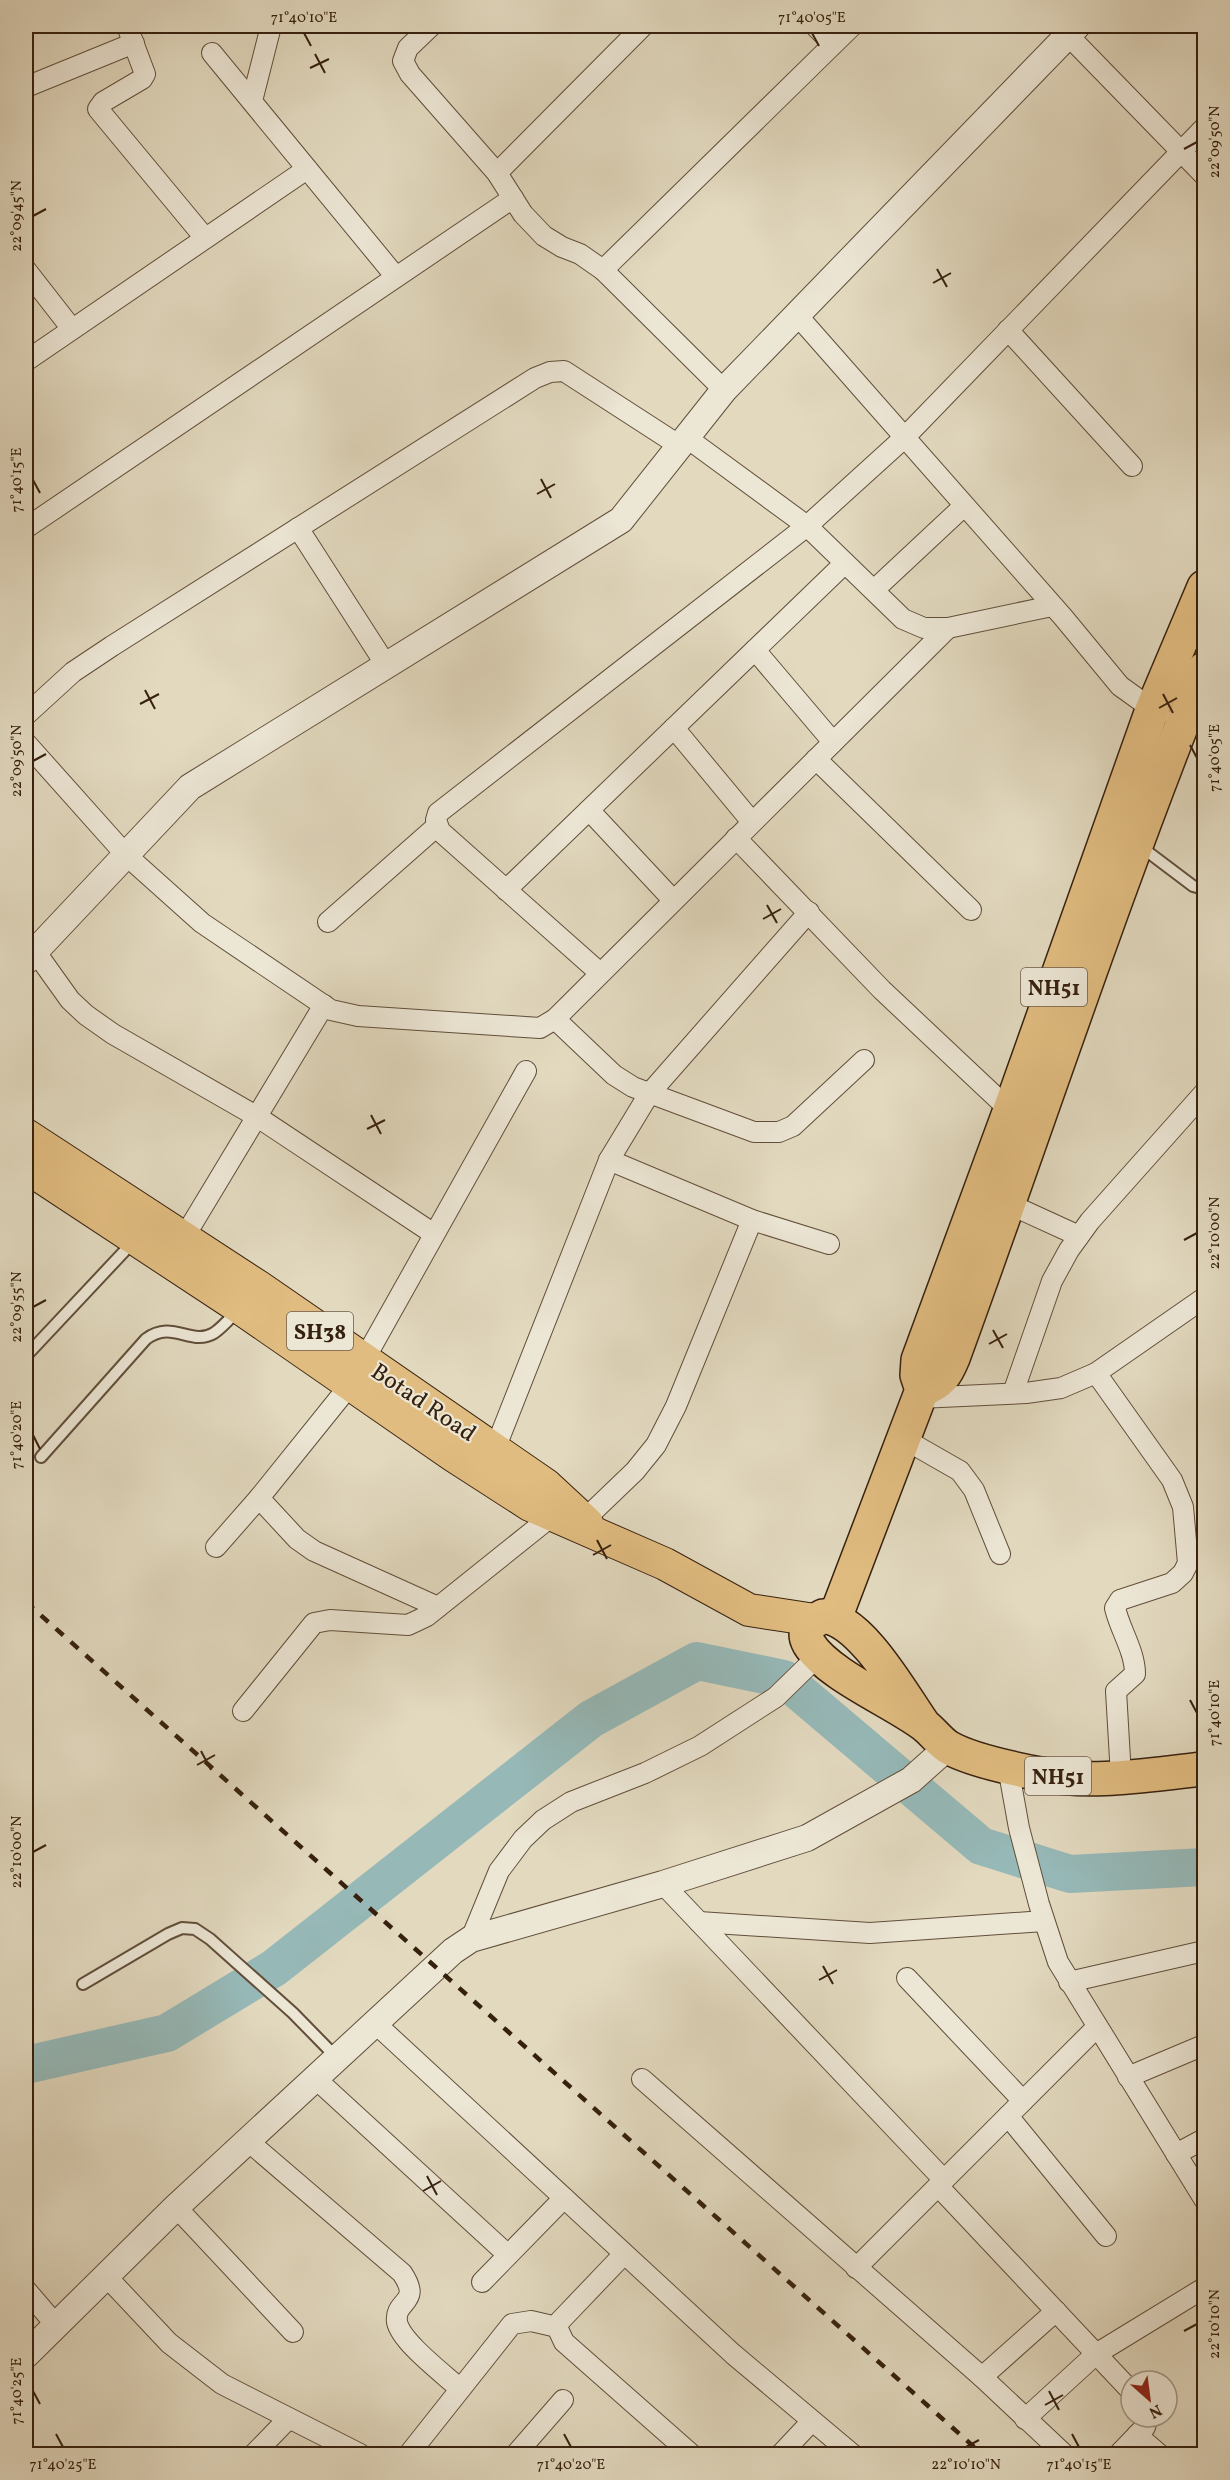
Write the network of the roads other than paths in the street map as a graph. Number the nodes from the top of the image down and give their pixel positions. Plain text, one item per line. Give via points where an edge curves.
1 (271, 26) edge
2 (431, 26) edge
3 (643, 26) edge
4 (815, 26) edge
5 (852, 26) edge
6 (1068, 29) edge
7 (130, 34) edge
8 (833, 44) junction
9 (212, 52) dead end
10 (26, 87) edge
11 (252, 101) junction
12 (1204, 128) edge
13 (1181, 150) junction
14 (307, 169) junction
15 (497, 173) junction
16 (1204, 175) edge
17 (513, 198) junction
18 (205, 238) junction
19 (26, 270) edge
20 (603, 270) junction
21 (396, 277) junction
22 (797, 315) junction
23 (72, 329) junction
24 (1008, 330) junction
25 (26, 361) edge
26 (724, 390) junction
27 (904, 438) junction
28 (683, 442) junction
29 (1132, 466) dead end
30 (964, 506) junction
31 (27, 523) edge
32 (807, 526) junction
33 (298, 528) junction
34 (845, 563) junction
35 (1204, 587) edge
36 (874, 590) junction
37 (1057, 611) junction
38 (948, 628) junction
39 (755, 650) junction
40 (386, 665) junction
41 (1204, 669) edge
42 (1152, 710) junction
43 (26, 715) edge
44 (1182, 726) junction
45 (674, 728) junction
46 (833, 742) junction
47 (26, 743) edge
48 (816, 759) junction
49 (589, 810) junction
50 (752, 822) junction
51 (437, 826) junction
52 (736, 838) junction
53 (1138, 844) junction
54 (126, 855) junction
55 (1204, 889) edge
56 (506, 890) junction
57 (673, 900) junction
58 (971, 910) dead end
59 (809, 912) junction
60 (328, 922) dead end
61 (29, 951) edge
62 (600, 974) junction
63 (324, 1005) junction
64 (555, 1019) junction
65 (864, 1060) dead end
66 (526, 1071) dead end
67 (1204, 1093) edge
68 (649, 1094) junction
69 (1010, 1110) junction
70 (256, 1116) junction
71 (1034, 1132) junction
72 (26, 1135) edge
73 (609, 1160) junction
74 (26, 1167) edge
75 (1009, 1204) junction
76 (752, 1220) junction
77 (434, 1234) junction
78 (1079, 1236) junction
79 (135, 1239) junction
80 (183, 1239) junction
81 (829, 1244) dead end
82 (250, 1298) junction
83 (1204, 1298) edge
84 (26, 1353) edge
85 (356, 1373) junction
86 (1096, 1373) junction
87 (921, 1394) junction
88 (1013, 1394) junction
89 (904, 1439) junction
90 (495, 1449) junction
91 (40, 1457) dead end
92 (259, 1498) junction
93 (552, 1516) junction
94 (595, 1529) junction
95 (216, 1547) dead end
96 (1000, 1554) dead end
97 (438, 1607) junction
98 (819, 1634) junction
99 (243, 1711) dead end
100 (948, 1747) junction
101 (1008, 1767) junction
102 (1204, 1769) edge
103 (1121, 1776) junction
104 (663, 1884) junction
105 (1041, 1913) junction
106 (699, 1922) junction
107 (471, 1939) junction
108 (1204, 1951) edge
109 (907, 1978) dead end
110 (1069, 1982) junction
111 (83, 1984) dead end
112 (376, 2024) junction
113 (1097, 2027) junction
114 (1204, 2045) edge
115 (338, 2059) junction
116 (1128, 2077) junction
117 (316, 2079) junction
118 (642, 2079) dead end
119 (1023, 2101) junction
120 (1008, 2116) junction
121 (1204, 2139) edge
122 (248, 2141) junction
123 (1176, 2154) junction
124 (941, 2183) junction
125 (564, 2198) junction
126 (1204, 2199) edge
127 (176, 2207) junction
128 (1106, 2236) dead end
129 (624, 2254) junction
130 (508, 2255) junction
131 (856, 2268) junction
132 (106, 2276) junction
133 (482, 2282) dead end
134 (1204, 2288) edge
135 (26, 2290) edge
136 (1056, 2311) junction
137 (56, 2325) junction
138 (557, 2327) junction
139 (293, 2331) dead end
140 (1096, 2354) junction
141 (26, 2355) edge
142 (982, 2377) junction
143 (1119, 2378) edge
144 (460, 2389) junction
145 (563, 2400) dead end
146 (1025, 2419) junction
147 (288, 2420) junction
148 (812, 2421) junction
149 (1143, 2429) edge
150 (1137, 2435) junction
151 (254, 2454) edge
152 (360, 2454) edge
153 (410, 2454) edge
154 (516, 2454) edge
155 (692, 2454) edge
156 (782, 2454) edge
157 (852, 2454) edge
158 (1064, 2454) edge
159 (1119, 2454) edge
160 (1159, 2454) edge

1 - 11 street
2 - 15 street via 408,48 403,61
3 - 15 street
4 - 8 street
5 - 8 street
6 - 13 street
6 - 22 street
7 - 10 street
7 - 18 street via 144,69 142,79 98,109
8 - 20 street
9 - 11 street
11 - 14 street
12 - 13 street
13 - 16 street
13 - 24 street
14 - 18 street
14 - 21 street
15 - 17 street
17 - 20 street via 544,236
17 - 21 street
18 - 23 street
19 - 23 street
20 - 26 street
21 - 31 street
22 - 26 street
22 - 27 street
23 - 25 street
24 - 27 street
24 - 29 street
26 - 28 street
27 - 30 street
27 - 32 street
28 - 32 street
28 - 33 street via 564,371 550,372
28 - 40 street via 621,520
30 - 36 street
30 - 37 street
32 - 34 street
32 - 51 street via 438,813
33 - 40 street
33 - 43 street via 73,672
34 - 36 street
34 - 39 street
35 - 42 highway, NH51
36 - 38 street via 903,619 924,628
37 - 38 street
37 - 42 street via 1120,686
38 - 46 street
39 - 45 street
39 - 46 street
40 - 54 street via 189,787
41 - 44 highway, NH51
42 - 44 street
42 - 69 highway, NH51
44 - 53 highway, NH51
45 - 49 street
45 - 50 street
46 - 48 street
47 - 54 street
48 - 50 street
48 - 58 street
49 - 56 street
49 - 57 street
50 - 52 street
51 - 56 street
51 - 60 street
52 - 57 street
52 - 59 street
53 - 55 lane via 1193,886
53 - 71 highway, NH51
54 - 61 street
54 - 63 street via 202,923
56 - 62 street
57 - 62 street
59 - 68 street
59 - 69 street via 882,990
61 - 70 street via 86,1015
62 - 64 street
63 - 64 street via 358,1016 523,1028 540,1028
63 - 70 street
64 - 68 street via 614,1075
65 - 68 street via 793,1126 779,1132 754,1132
66 - 77 street
67 - 78 street
68 - 73 street
69 - 71 street
69 - 87 highway, NH51 via 918,1359
70 - 77 street
70 - 80 street
71 - 75 highway, NH51
72 - 80 main road, Botad Road / SH38
73 - 76 street
73 - 90 street
74 - 79 main road, Botad Road / SH38
75 - 78 street
75 - 87 highway, NH51 via 945,1377
76 - 81 street
76 - 94 street via 676,1406 656,1445
77 - 85 street
78 - 88 street via 1052,1281
79 - 82 main road, Botad Road / SH38
79 - 84 lane
80 - 82 main road, Botad Road / SH38
82 - 85 main road, Botad Road / SH38
82 - 91 lane via 213,1334 200,1337 166,1330 155,1332
83 - 86 street
85 - 90 main road, Botad Road / SH38
85 - 92 street
85 - 93 main road, Botad Road / SH38 via 492,1481
86 - 88 street via 1061,1388
86 - 103 street via 1172,1480 1183,1507 1188,1563 1172,1583 1120,1600 1115,1608 1135,1662 1134,1674 1116,1691
87 - 88 street
87 - 89 highway, NH51
89 - 96 street via 960,1471 974,1490
89 - 98 highway, NH51 via 840,1605
90 - 94 main road, Botad Road / SH38 via 546,1485
92 - 95 street
92 - 97 street via 297,1539 314,1551
93 - 94 main road, Botad Road / SH38
93 - 97 street
94 - 98 main road, Botad Road / SH38 via 752,1610
97 - 99 street via 408,1625 330,1620 314,1623
98 - 100 highway, NH51 via 859,1637 877,1680
98 - 107 street via 776,1697 700,1746 571,1802 543,1820 523,1839 500,1871
100 - 101 highway, NH51
100 - 104 street via 911,1780 807,1838
101 - 103 highway, NH51 via 1083,1779
101 - 105 street
102 - 103 highway, NH51
104 - 106 street
104 - 107 street
105 - 106 street via 870,1933
105 - 110 street
106 - 124 street
107 - 112 street via 453,1951
108 - 110 street
109 - 119 street
110 - 113 street
111 - 115 lane via 168,1934 182,1928 195,1929 293,2013
112 - 115 street
112 - 125 street
113 - 116 street
113 - 119 street
114 - 116 street
115 - 117 street
116 - 123 street
117 - 122 street
117 - 130 street
118 - 131 street
119 - 120 street
120 - 124 street
120 - 128 street
121 - 123 street
122 - 127 street
122 - 144 street via 402,2272 410,2284 410,2297 398,2312 397,2322 403,2336
123 - 126 street
124 - 131 street
124 - 136 street
125 - 129 street
125 - 130 street
127 - 132 street
127 - 139 street
129 - 138 street
129 - 148 street via 733,2355
130 - 133 street
131 - 142 street
132 - 137 street
132 - 147 street via 169,2343 222,2384
134 - 140 street
135 - 137 street
136 - 140 street
136 - 142 street
137 - 141 street
138 - 144 street via 531,2320 512,2324
138 - 155 street via 564,2342
140 - 143 street
140 - 146 street
142 - 146 street
144 - 153 street
145 - 154 street
146 - 158 street
147 - 151 street
147 - 152 street
148 - 156 street
148 - 157 street
149 - 150 street
150 - 159 street
150 - 160 street

